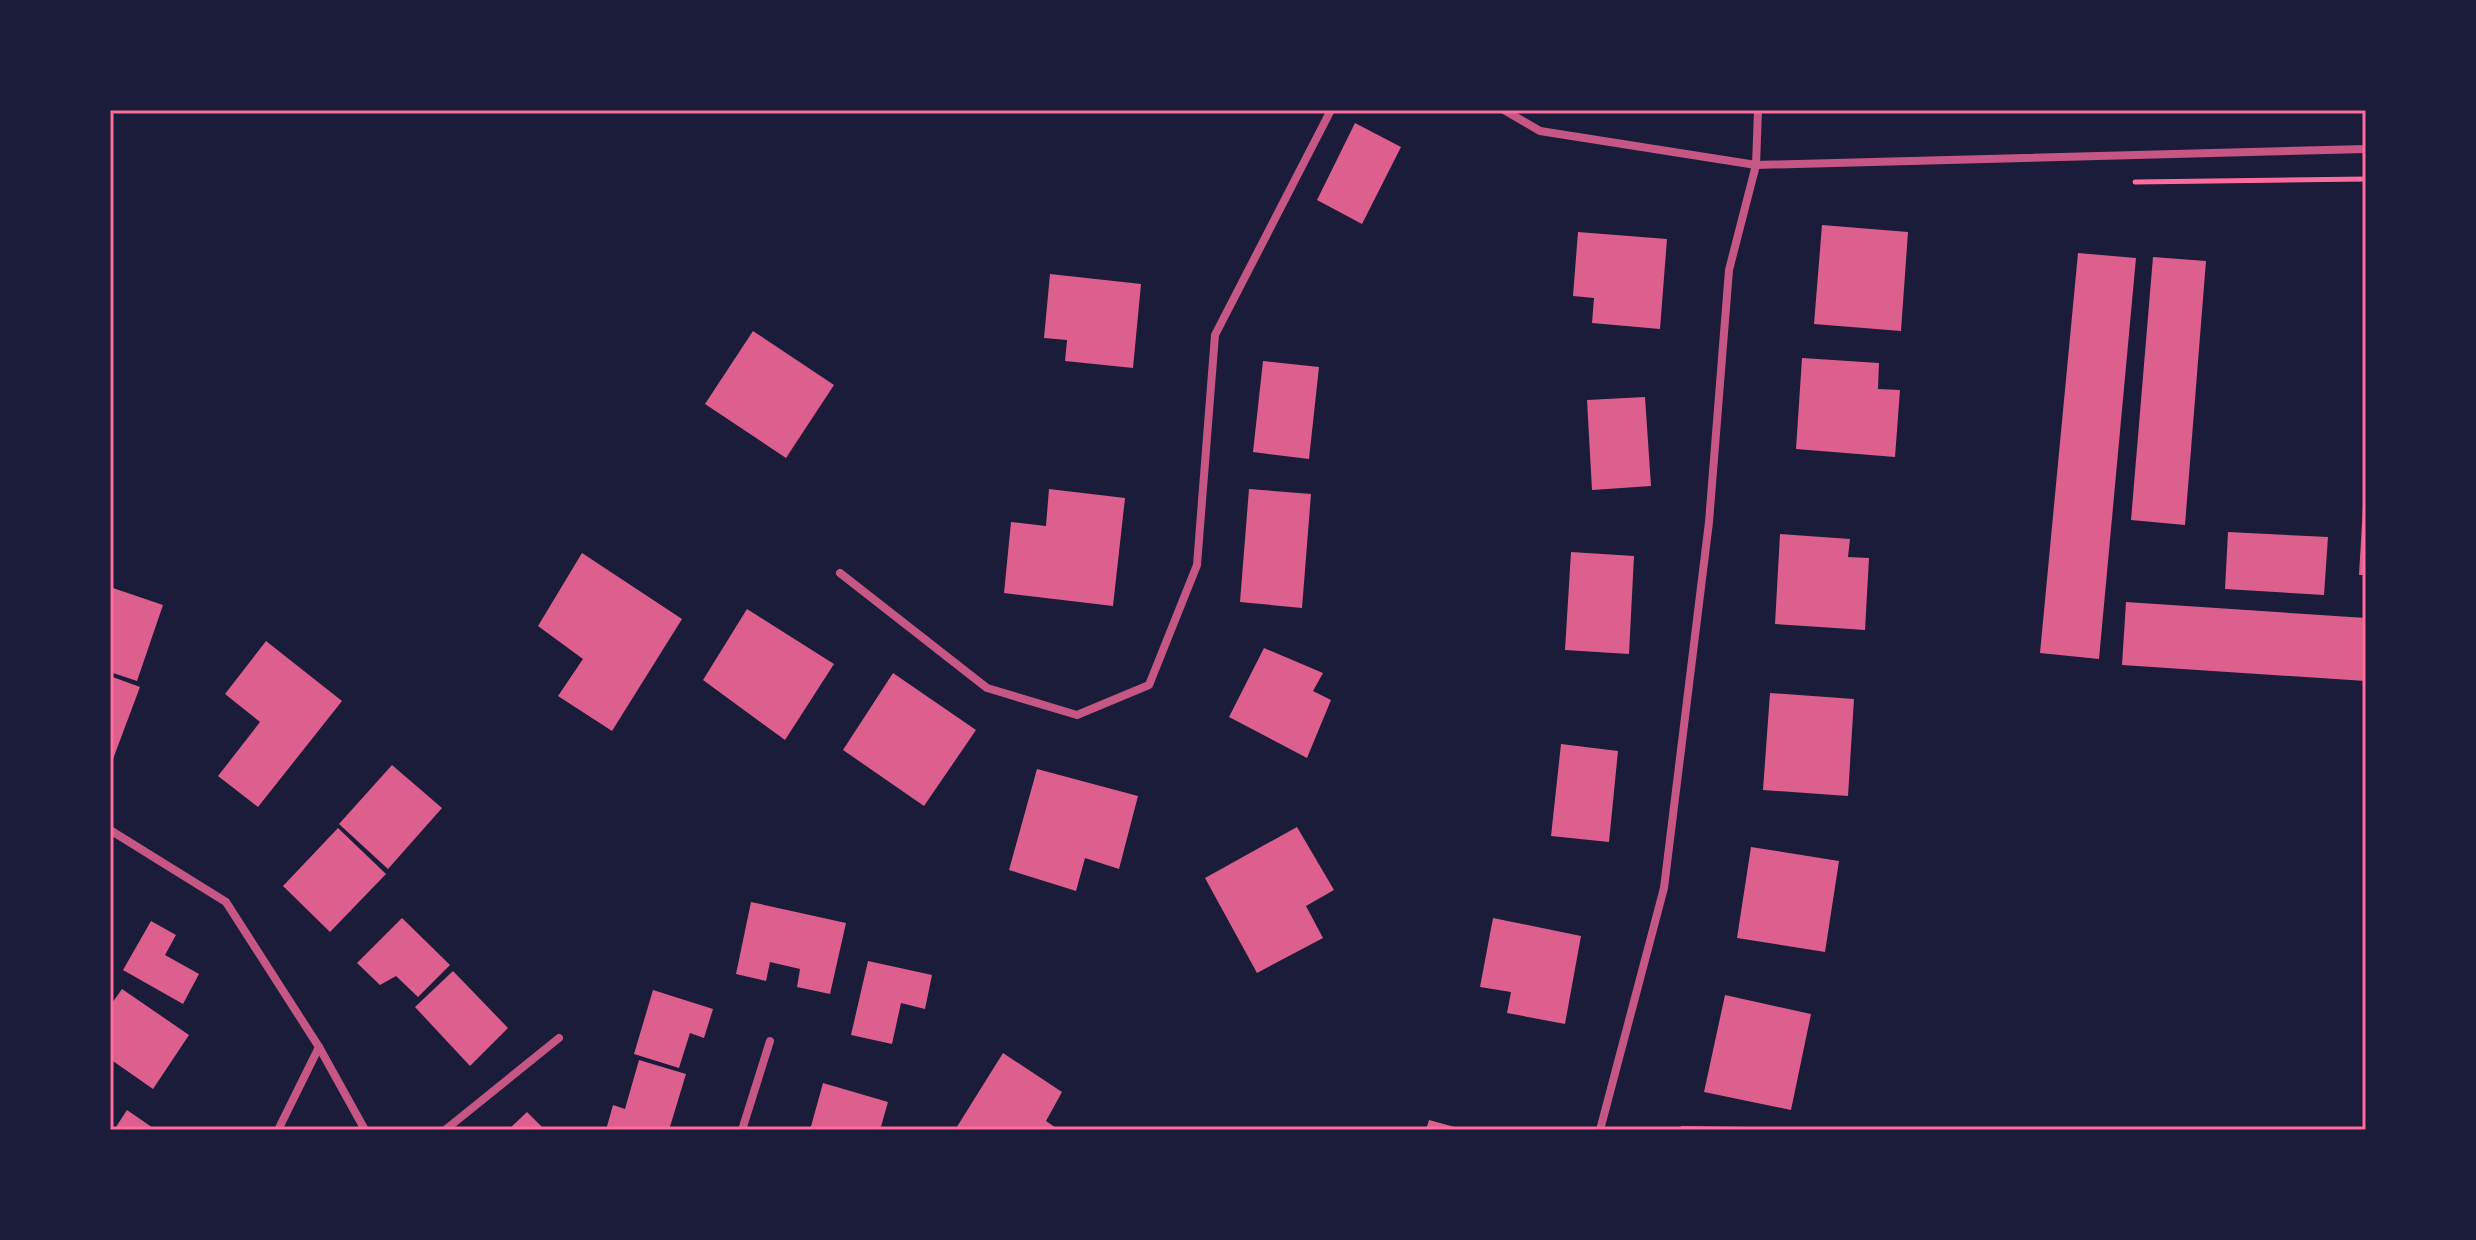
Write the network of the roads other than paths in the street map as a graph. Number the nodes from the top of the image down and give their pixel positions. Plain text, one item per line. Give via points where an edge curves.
1 (1331, 110) edge
2 (1504, 110) edge
3 (1758, 110) edge
4 (2366, 149) edge
5 (1756, 165) junction
6 (840, 573) dead end
7 (110, 830) edge
8 (559, 1038) dead end
9 (770, 1041) dead end
10 (319, 1047) junction
11 (278, 1130) edge
12 (365, 1130) edge
13 (445, 1130) edge
14 (742, 1130) edge
15 (1600, 1130) edge

1 - 6 street via 1215,335 1197,565 1149,685 1077,715 987,688
2 - 5 street via 1540,131
3 - 5 street
4 - 5 street
5 - 15 street via 1729,270 1709,522 1664,888
7 - 10 street via 226,902
8 - 13 street
9 - 14 street
10 - 11 street
10 - 12 street

